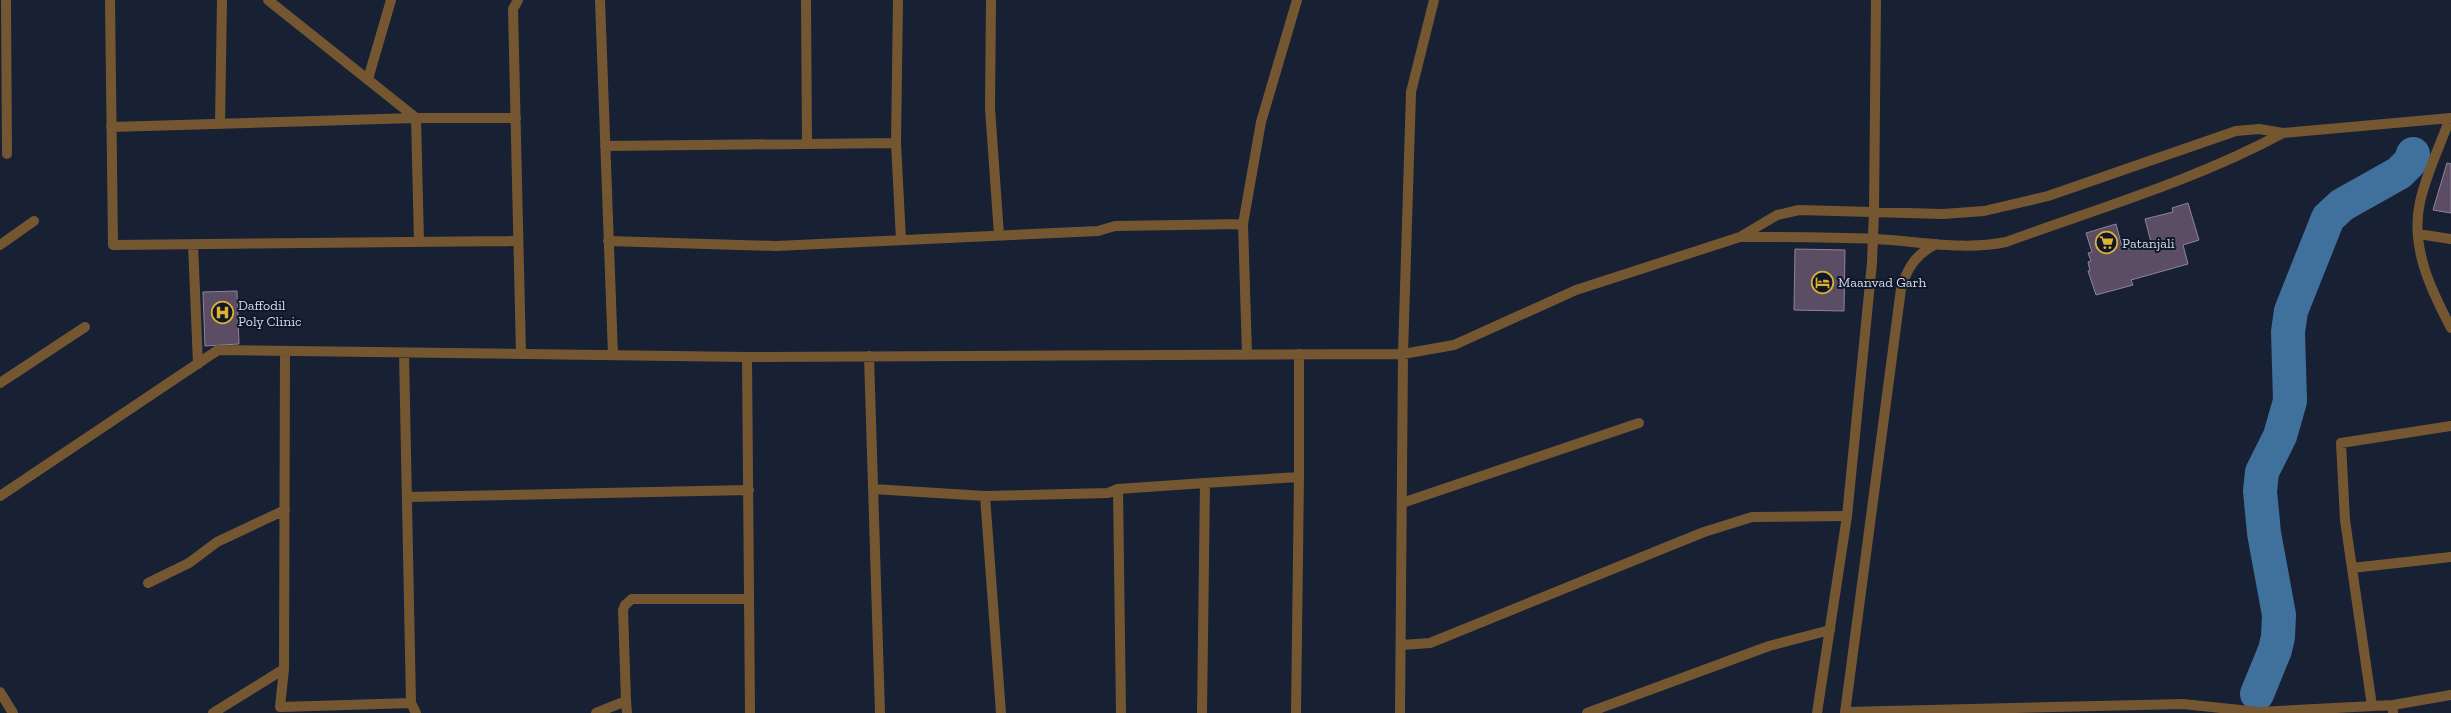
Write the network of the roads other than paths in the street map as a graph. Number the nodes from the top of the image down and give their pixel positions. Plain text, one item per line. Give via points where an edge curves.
1 (6, 0) edge
2 (110, 0) edge
3 (222, 0) edge
4 (268, 0) edge
5 (391, 0) edge
6 (518, 0) edge
7 (600, 0) edge
8 (806, 0) edge
9 (898, 0) edge
10 (991, 0) edge
11 (1297, 0) edge
12 (1434, 0) edge
13 (1876, 0) edge
14 (368, 79) junction
15 (416, 118) junction
16 (516, 118) junction
17 (2450, 118) edge
18 (220, 123) junction
19 (111, 127) junction
20 (2282, 133) junction
21 (896, 143) junction
22 (807, 144) junction
23 (605, 146) junction
24 (7, 154) dead end
25 (1874, 211) junction
26 (34, 221) dead end
27 (1244, 224) junction
28 (2418, 234) junction
29 (999, 235) junction
30 (1740, 237) junction
31 (1874, 239) junction
32 (2451, 239) edge
33 (901, 240) junction
34 (518, 241) junction
35 (608, 241) junction
36 (419, 242) junction
37 (193, 244) junction
38 (1936, 244) junction
39 (0, 245) edge
40 (85, 327) dead end
41 (2451, 328) edge
42 (285, 351) junction
43 (404, 353) junction
44 (521, 354) junction
45 (1247, 354) junction
46 (1299, 354) junction
47 (1404, 354) junction
48 (613, 355) junction
49 (868, 356) junction
50 (748, 357) junction
51 (198, 364) junction
52 (0, 383) edge
53 (1639, 423) dead end
54 (2451, 426) edge
55 (1299, 477) junction
56 (1205, 483) junction
57 (873, 489) junction
58 (1118, 489) junction
59 (748, 490) junction
60 (0, 495) edge
61 (985, 496) junction
62 (407, 497) junction
63 (1402, 503) junction
64 (285, 510) junction
65 (1847, 516) junction
66 (2451, 557) edge
67 (2352, 568) junction
68 (148, 583) dead end
69 (749, 599) junction
70 (1830, 630) junction
71 (1401, 645) junction
72 (284, 669) junction
73 (0, 692) edge
74 (2451, 695) edge
75 (626, 701) junction
76 (411, 702) junction
77 (2372, 706) junction
78 (2393, 709) edge
79 (298, 710) edge
80 (13, 713) edge
81 (212, 713) edge
82 (416, 713) edge
83 (596, 713) edge
84 (627, 713) edge
85 (750, 713) edge
86 (880, 713) edge
87 (1001, 713) edge
88 (1121, 713) edge
89 (1202, 713) edge
90 (1296, 713) edge
91 (1400, 713) edge
92 (1587, 713) edge
93 (1817, 713) edge
94 (1845, 713) edge

1 - 24 street
2 - 19 street
3 - 18 street
4 - 14 street
5 - 14 street
6 - 16 street via 513,9
7 - 23 street
8 - 22 street
9 - 21 street
10 - 29 street via 990,108
11 - 27 street via 1261,122
12 - 47 street via 1411,92
13 - 25 street
14 - 15 street
15 - 16 street
15 - 18 street
15 - 36 street
16 - 34 street
17 - 20 street
17 - 28 street via 2421,196
18 - 19 street
19 - 37 street via 112,245
20 - 25 street via 2259,129 2236,131 2048,196 1991,209 1948,214
20 - 38 street via 2248,152 2196,173 2006,242 1988,245
21 - 22 street
21 - 33 street
22 - 23 street
23 - 35 street
25 - 30 street via 1785,212
25 - 31 street
26 - 39 street
27 - 29 street via 1115,226 1098,231
27 - 45 street
28 - 32 street
28 - 41 street via 2426,274
29 - 33 street
30 - 31 street
30 - 47 street via 1576,290 1454,345
31 - 38 street
31 - 65 street
33 - 35 street via 776,246
34 - 36 street
34 - 44 street
35 - 48 street
36 - 37 street
37 - 51 street
38 - 94 street via 1925,249 1909,267 1901,289
40 - 52 street
42 - 43 street
42 - 51 street via 218,350
42 - 64 street
43 - 44 street
43 - 62 street
44 - 48 street
45 - 46 street
45 - 49 street
46 - 47 street
46 - 55 street
47 - 63 street
48 - 50 street
49 - 50 street
49 - 57 street
50 - 59 street
51 - 60 street
53 - 63 street
54 - 67 street via 2340,443 2343,497
55 - 56 street
55 - 90 street
56 - 58 street
56 - 89 street
57 - 61 street
57 - 86 street
58 - 61 street via 1108,493
58 - 88 street
59 - 62 street
59 - 69 street
61 - 87 street
62 - 76 street
63 - 71 street
64 - 68 street via 217,542 189,563
64 - 72 street
65 - 70 street
65 - 71 street via 1752,517 1704,532 1430,643
66 - 67 street
67 - 77 street
69 - 75 street via 632,600 625,605 623,610
69 - 85 street
70 - 92 street via 1769,646
70 - 93 street
71 - 91 street
72 - 79 street via 280,707
72 - 81 street
73 - 80 street
74 - 78 street
75 - 83 street
75 - 84 street
76 - 79 street
76 - 82 street
77 - 78 street
77 - 94 street via 2259,712 2183,704

